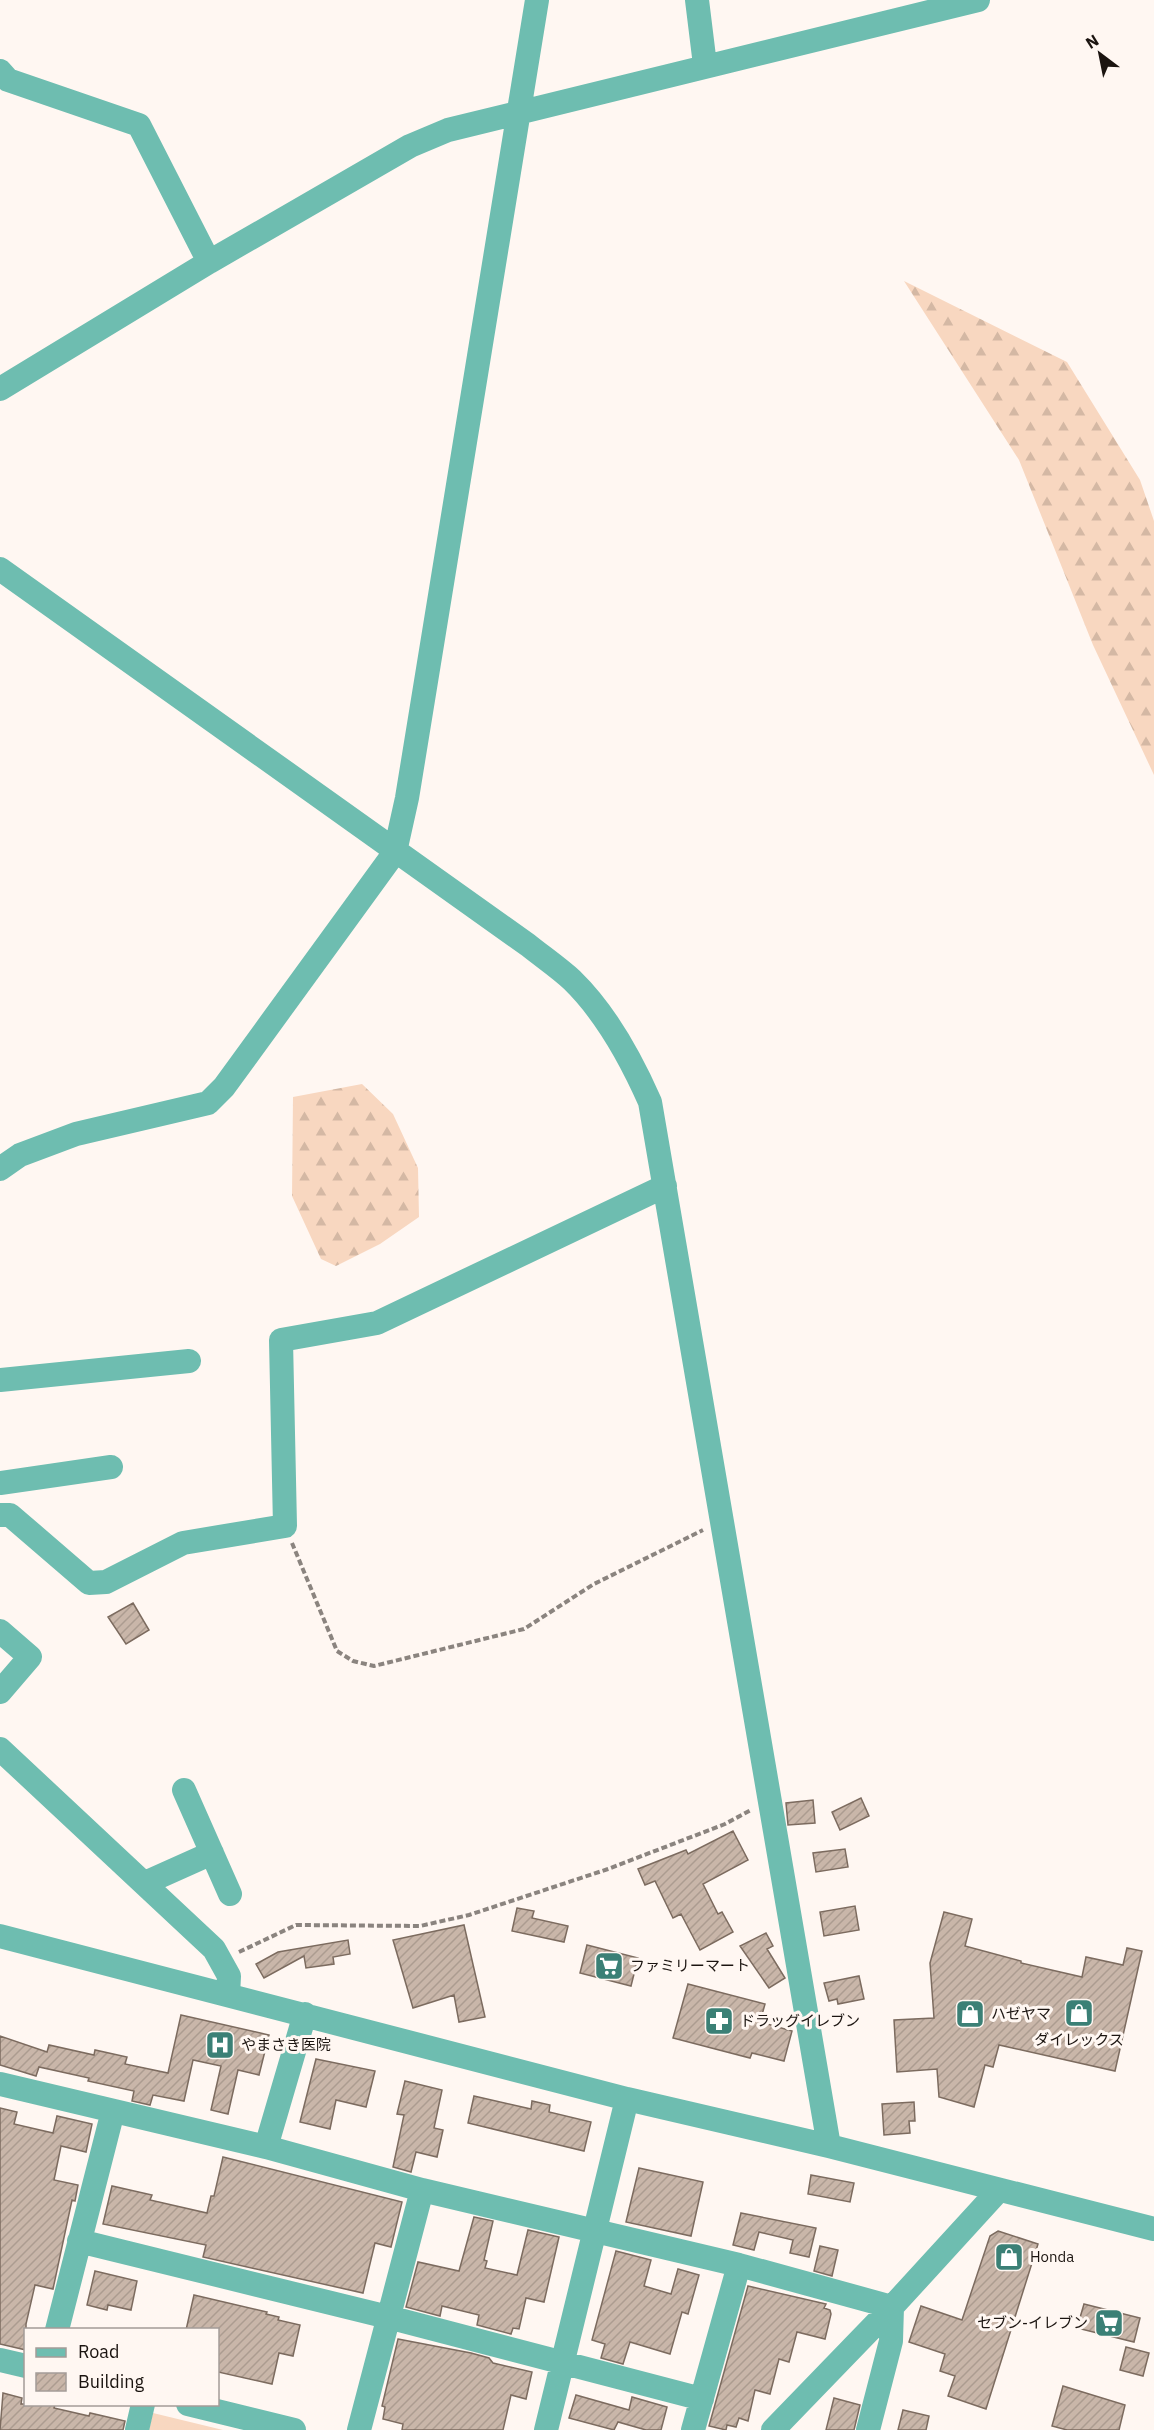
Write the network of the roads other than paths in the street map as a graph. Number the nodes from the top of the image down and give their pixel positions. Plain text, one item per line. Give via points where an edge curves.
1 (537, 0) edge
2 (697, 0) edge
3 (978, 0) edge
4 (705, 65) junction
5 (0, 71) edge
6 (517, 113) junction
7 (209, 262) junction
8 (0, 389) edge
9 (0, 569) edge
10 (395, 852) junction
11 (0, 1169) edge
12 (665, 1186) junction
13 (189, 1361) dead end
14 (0, 1380) edge
15 (111, 1467) dead end
16 (0, 1482) edge
17 (0, 1515) edge
18 (0, 1631) edge
19 (0, 1692) edge
20 (0, 1749) edge
21 (184, 1790) dead end
22 (212, 1853) junction
23 (145, 1883) junction
24 (230, 1894) dead end
25 (0, 1936) edge
26 (228, 1995) junction
27 (304, 2014) junction
28 (0, 2084) edge
29 (627, 2099) junction
30 (113, 2111) junction
31 (829, 2146) junction
32 (266, 2147) junction
33 (422, 2190) junction
34 (999, 2190) junction
35 (1154, 2229) edge
36 (596, 2231) junction
37 (79, 2241) junction
38 (738, 2265) junction
39 (892, 2307) junction
40 (388, 2317) junction
41 (57, 2328) edge
42 (0, 2360) edge
43 (564, 2363) junction
44 (24, 2366) edge
45 (702, 2399) junction
46 (143, 2406) edge
47 (196, 2406) edge
48 (137, 2430) edge
49 (294, 2430) edge
50 (359, 2430) edge
51 (546, 2430) edge
52 (693, 2430) edge
53 (773, 2430) edge
54 (868, 2430) edge

1 - 6 street
2 - 4 street
3 - 4 street
4 - 6 street
5 - 7 street via 8,80 139,125
6 - 7 street via 448,129 410,146
6 - 10 street via 409,787
7 - 8 street
9 - 10 street
10 - 11 street via 224,1087 207,1103 76,1134 20,1155
10 - 12 street via 528,945 573,981 604,1017 650,1102
12 - 17 street via 377,1323 281,1340 285,1526 183,1543 106,1581 89,1583 10,1515
12 - 31 street
13 - 14 street
15 - 16 street
18 - 19 street via 30,1657
20 - 23 street
21 - 22 street
22 - 23 street
22 - 24 street
23 - 26 street via 214,1949 229,1976
25 - 26 street
26 - 27 street
27 - 29 street
27 - 32 street
28 - 30 street
29 - 31 street
29 - 36 street
30 - 32 street
30 - 37 street
31 - 34 street
32 - 33 street
33 - 36 street
33 - 40 street
34 - 35 street
34 - 39 street
36 - 38 street
36 - 43 street
37 - 40 street
37 - 41 street
38 - 39 street
38 - 45 street
39 - 53 street
39 - 54 street via 891,2341
40 - 43 street
40 - 50 street
42 - 44 street
43 - 45 street
43 - 51 street
45 - 52 street
46 - 48 street
47 - 49 street

